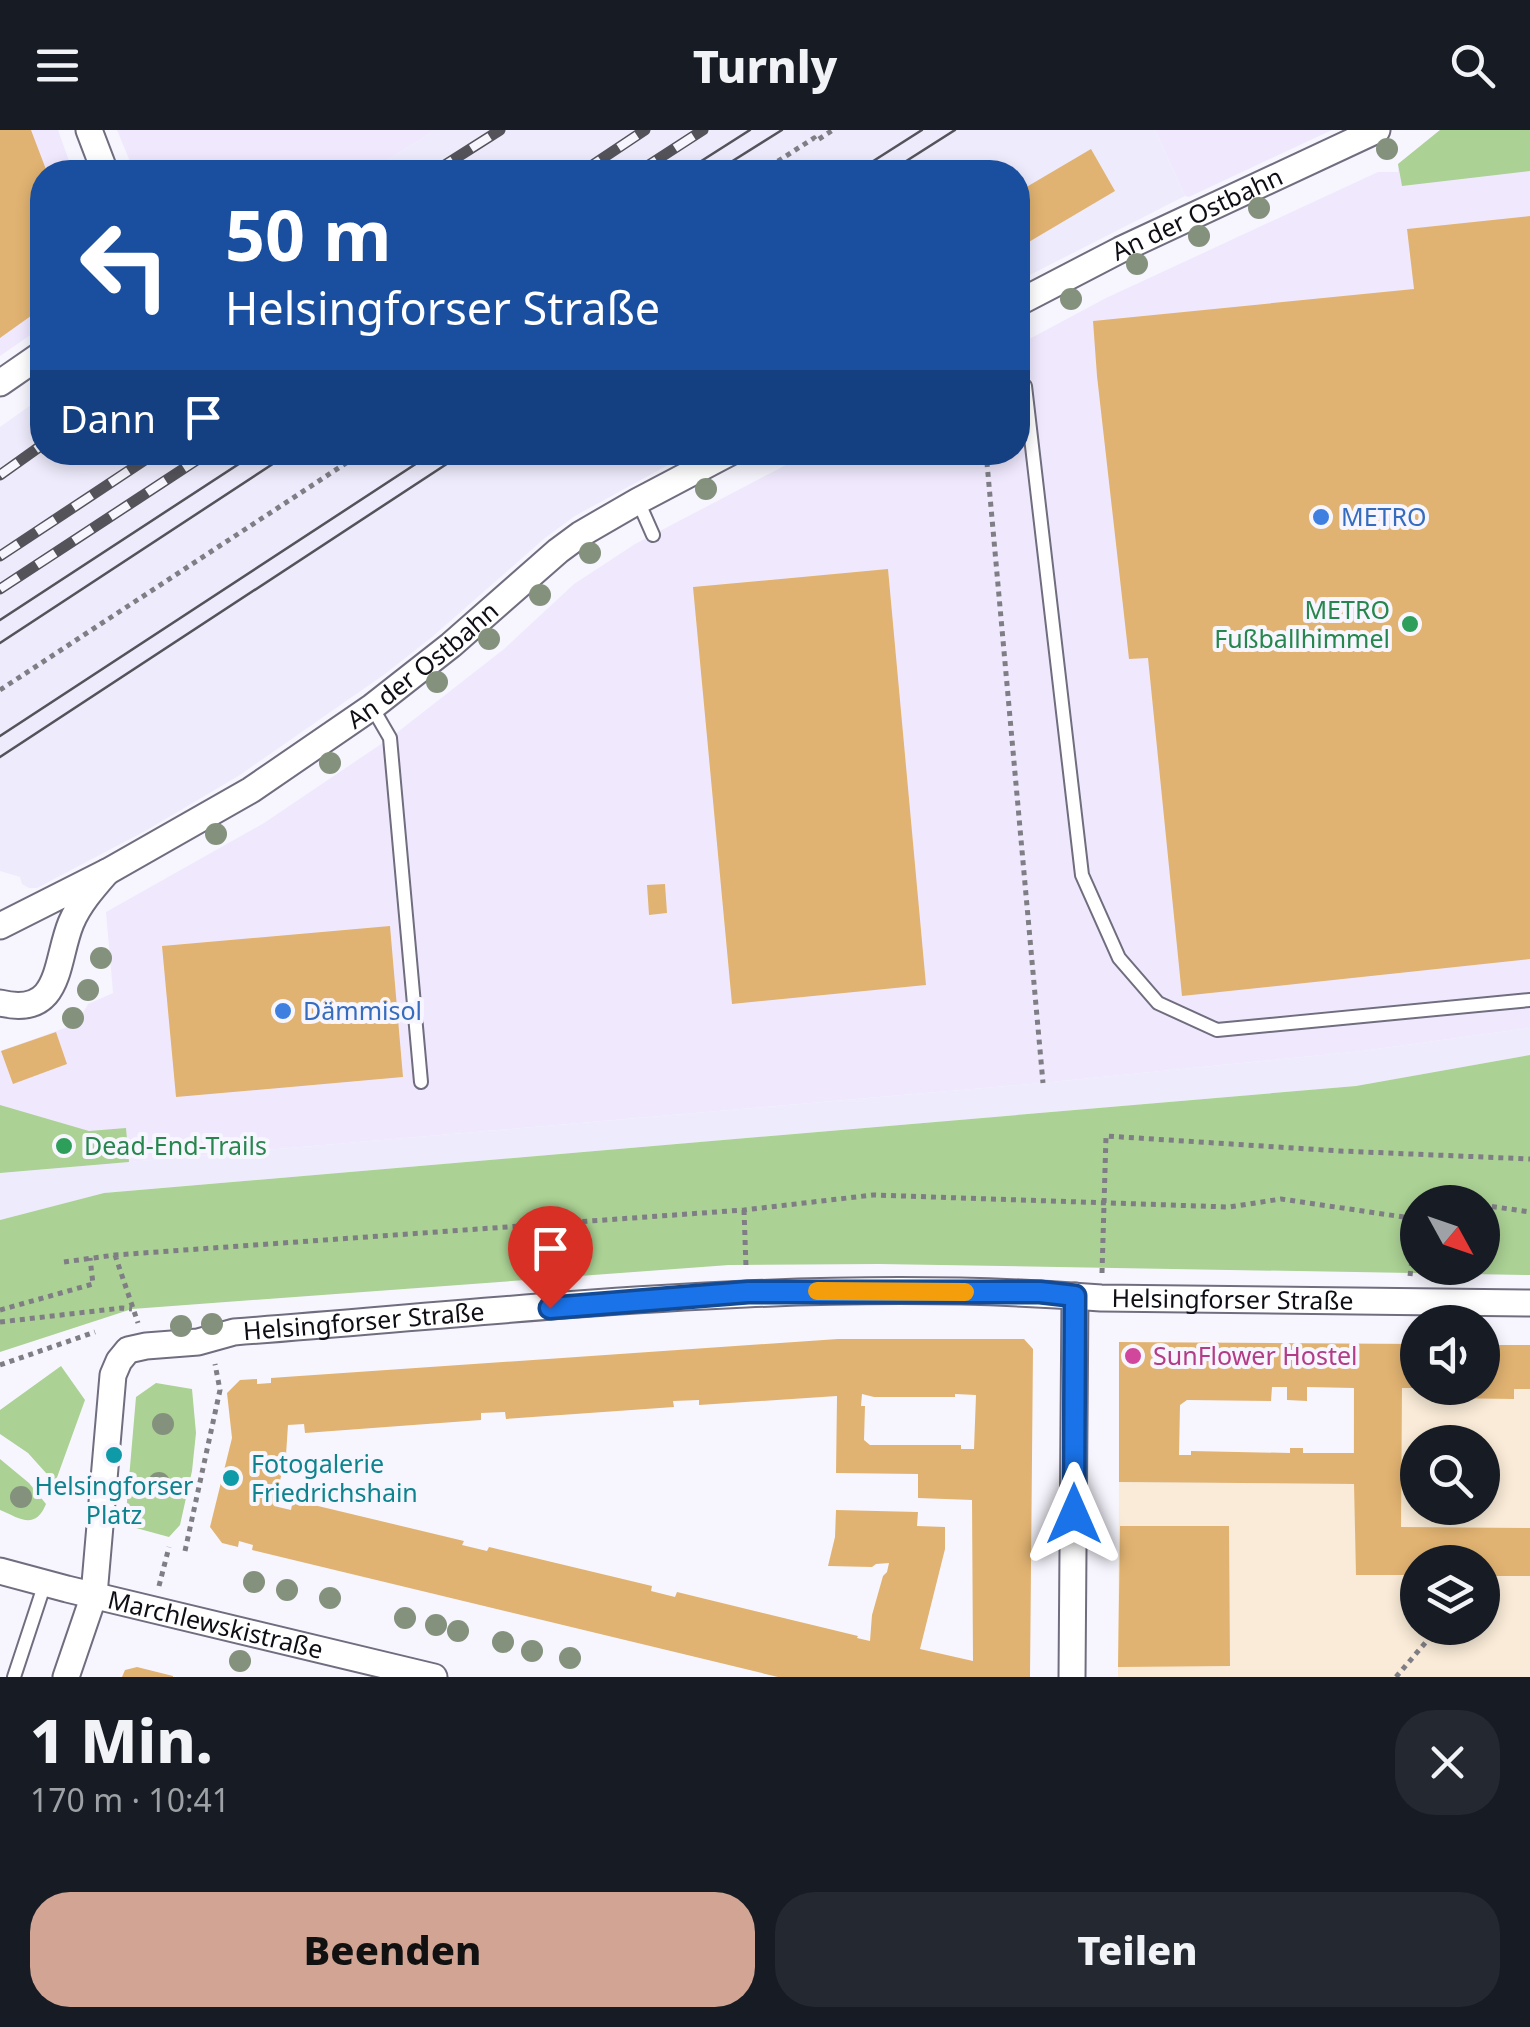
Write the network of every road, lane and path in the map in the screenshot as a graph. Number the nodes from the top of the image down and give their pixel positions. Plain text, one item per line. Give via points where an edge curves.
1 (88, 130) edge
2 (833, 130) edge
3 (1376, 130) edge
4 (99, 160) edge
5 (780, 160) edge
6 (1030, 297) edge
7 (30, 362) edge
8 (0, 383) edge
9 (1030, 429) edge
10 (344, 465) edge
11 (706, 465) edge
12 (987, 465) edge
13 (638, 501) junction
14 (653, 535) dead end
15 (0, 690) edge
16 (372, 707) junction
17 (107, 872) junction
18 (2, 923) edge
19 (1530, 1000) edge
20 (0, 1004) edge
21 (422, 1082) dead end
22 (1043, 1083) dead end
23 (1530, 1159) edge
24 (1104, 1202) junction
25 (1500, 1208) edge
26 (744, 1210) junction
27 (1530, 1212) edge
28 (1400, 1216) edge
29 (115, 1256) junction
30 (90, 1258) junction
31 (64, 1262) dead end
32 (748, 1292) junction
33 (1088, 1297) junction
34 (1530, 1304) edge
35 (0, 1310) edge
36 (0, 1322) edge
37 (96, 1332) dead end
38 (214, 1338) junction
39 (0, 1365) edge
40 (169, 1547) dead end
41 (185, 1552) dead end
42 (0, 1571) edge
43 (45, 1583) junction
44 (159, 1589) dead end
45 (94, 1595) junction
46 (1423, 1645) edge
47 (14, 1677) edge
48 (66, 1677) edge
49 (434, 1677) edge
50 (1072, 1677) edge
51 (1396, 1677) edge

1 - 4 street
2 - 5 path
3 - 6 street, An der Ostbahn
7 - 8 street
9 - 19 lane via 1082,874 1119,958 1158,1003 1217,1030
10 - 15 path
11 - 13 street, An der Ostbahn
12 - 22 path
13 - 14 lane
13 - 16 street, An der Ostbahn via 558,551
16 - 17 street, An der Ostbahn via 251,790
16 - 21 lane via 390,738
17 - 18 street, An der Ostbahn
17 - 20 street, An der Ostbahn via 71,923 53,987 29,1005
23 - 24 path via 1106,1136
24 - 26 path via 872,1195
24 - 28 path via 1230,1208 1282,1199
24 - 33 path
25 - 27 path
26 - 29 path
26 - 32 path
29 - 30 path
29 - 36 path via 132,1307
30 - 31 path
30 - 35 path via 93,1284
32 - 33 street, Helsingforser Straße
32 - 38 street, Helsingforser Straße
33 - 34 street, Helsingforser Straße
33 - 50 street
37 - 39 path
38 - 41 path via 220,1390
38 - 45 street via 128,1350 118,1362
40 - 44 path
42 - 43 street, Marchlewskistraße
43 - 45 street, Marchlewskistraße
43 - 47 lane
45 - 48 street
45 - 49 street, Marchlewskistraße
46 - 51 path

